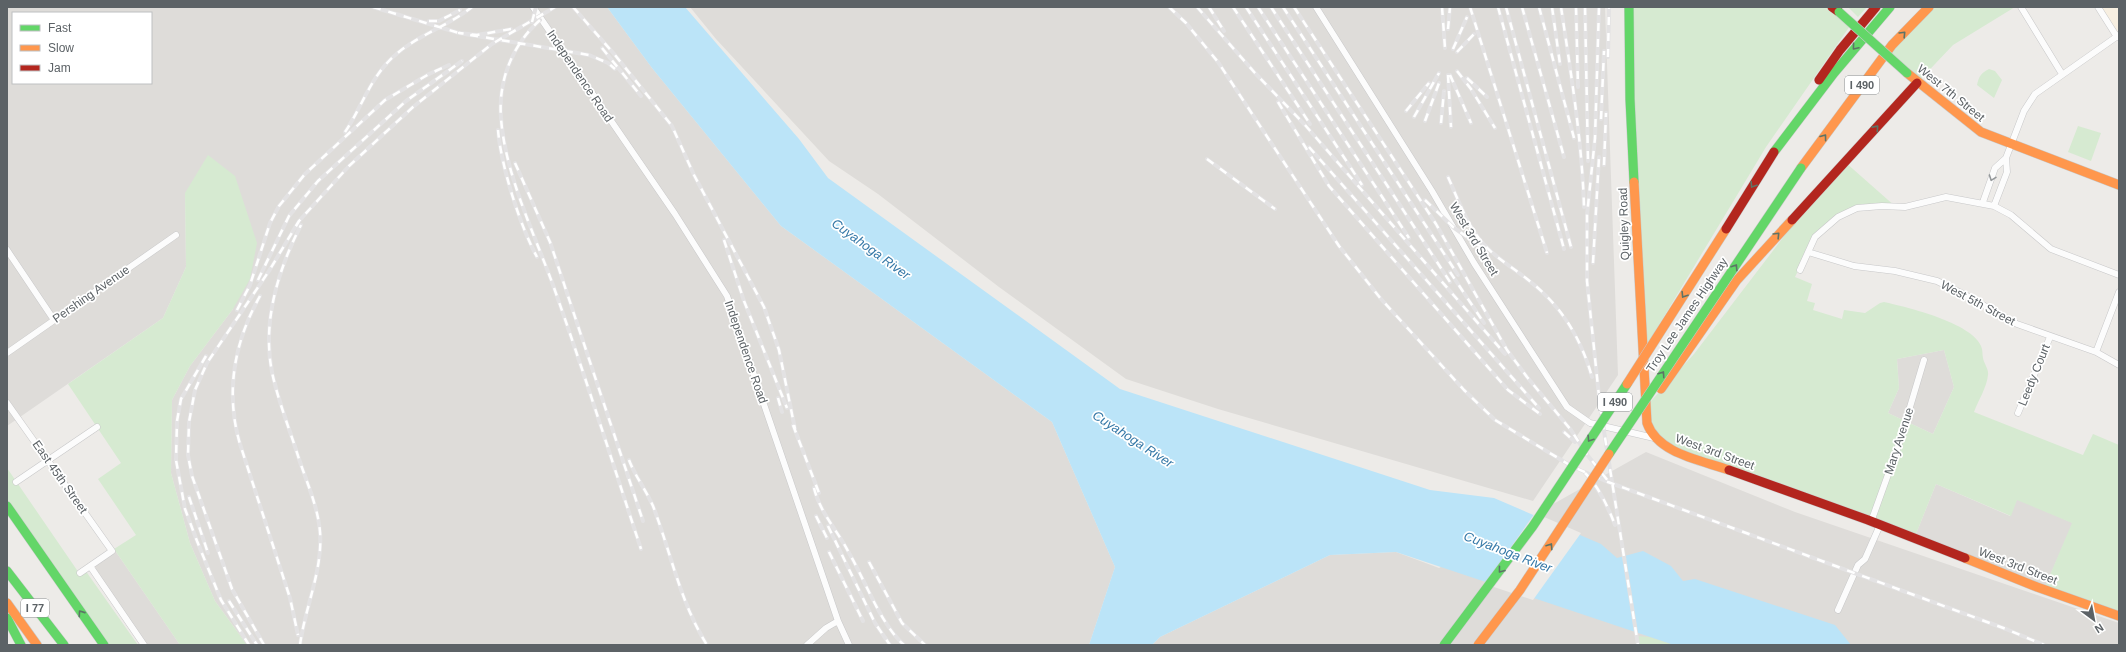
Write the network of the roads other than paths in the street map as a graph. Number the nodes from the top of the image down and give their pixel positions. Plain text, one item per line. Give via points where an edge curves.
1 (534, 7) edge
2 (1316, 7) edge
3 (1629, 7) edge
4 (1876, 7) edge
5 (1890, 7) edge
6 (1929, 7) edge
7 (2021, 7) edge
8 (2098, 7) edge
9 (1839, 9) edge
10 (2118, 36) edge
11 (2062, 74) junction
12 (1917, 83) junction
13 (2012, 143) junction
14 (1774, 152) junction
15 (2006, 158) junction
16 (2119, 185) edge
17 (1983, 202) junction
18 (1994, 206) junction
19 (176, 235) dead end
20 (7, 250) edge
21 (1808, 252) junction
22 (1800, 270) dead end
23 (2119, 275) edge
24 (2119, 292) edge
25 (54, 320) junction
26 (2050, 337) junction
27 (2096, 352) junction
28 (7, 353) edge
29 (1924, 360) dead end
30 (2119, 365) edge
31 (7, 403) edge
32 (1640, 407) junction
33 (2018, 414) dead end
34 (97, 427) dead end
35 (1654, 438) junction
36 (48, 460) junction
37 (16, 482) dead end
38 (7, 506) edge
39 (1871, 522) junction
40 (1880, 525) junction
41 (90, 566) junction
42 (7, 571) edge
43 (80, 574) dead end
44 (7, 603) edge
45 (1838, 610) dead end
46 (2119, 616) edge
47 (7, 618) edge
48 (838, 621) junction
49 (22, 645) edge
50 (38, 645) edge
51 (64, 645) edge
52 (104, 645) edge
53 (144, 645) edge
54 (807, 645) edge
55 (849, 645) edge
56 (1444, 645) edge
57 (1478, 645) edge

1 - 48 street, Independence Road via 675,214 727,296
2 - 35 street, West 3rd Street via 1566,407 1590,423
3 - 35 main road, Quigley Road via 1630,99 1640,317 1646,417 1648,428
4 - 14 main road via 1840,50 1789,123
5 -> 14 main road, Troy Lee James Highway / I 490 via 1834,73
32 -> 6 main road, Troy Lee James Highway / I 490, bridge via 1800,168 1892,45
7 - 11 street
8 - 10 street
9 - 12 main road, West 7th Street, bridge
10 - 11 street
11 - 13 street via 2028,102
12 - 13 main road, West 7th Street via 1981,132
32 -> 12 main road, bridge via 1661,389 1737,280
13 - 15 street
13 - 16 main road, West 7th Street
14 -> 56 main road, Troy Lee James Highway / I 490, bridge via 1650,349 1550,501 1507,563
15 -> 17 street via 1995,168
15 - 18 street via 2007,172
17 - 18 street
17 - 21 street via 1946,196 1905,207 1858,208 1826,226 1815,237
18 - 23 street via 2011,215 2051,249
19 - 25 street, Pershing Avenue
20 - 25 street
21 - 22 street
21 - 26 street, West 5th Street via 1854,266 1895,271 1937,281 2017,324
24 - 27 street
25 - 28 street, Pershing Avenue
26 - 27 street, West 5th Street
26 - 33 street, Leedy Court
27 - 30 street, West 5th Street
29 - 39 street, Mary Avenue via 1899,444
31 - 36 street, East 45th Street
57 -> 32 main road, Troy Lee James Highway / I 490, bridge via 1520,590
34 - 36 street
35 - 39 main road, West 3rd Street via 1672,450
36 - 37 street
36 - 41 street, East 45th Street via 112,551
52 -> 38 main road
39 - 40 main road, West 3rd Street
40 - 45 street via 1865,559 1858,565
40 - 46 main road, West 3rd Street via 2037,587
41 - 43 street
41 - 53 street
42 - 51 main road, I 77
44 - 50 main road, I 77
47 - 49 main road
48 - 54 street
48 - 55 street, Independence Road

